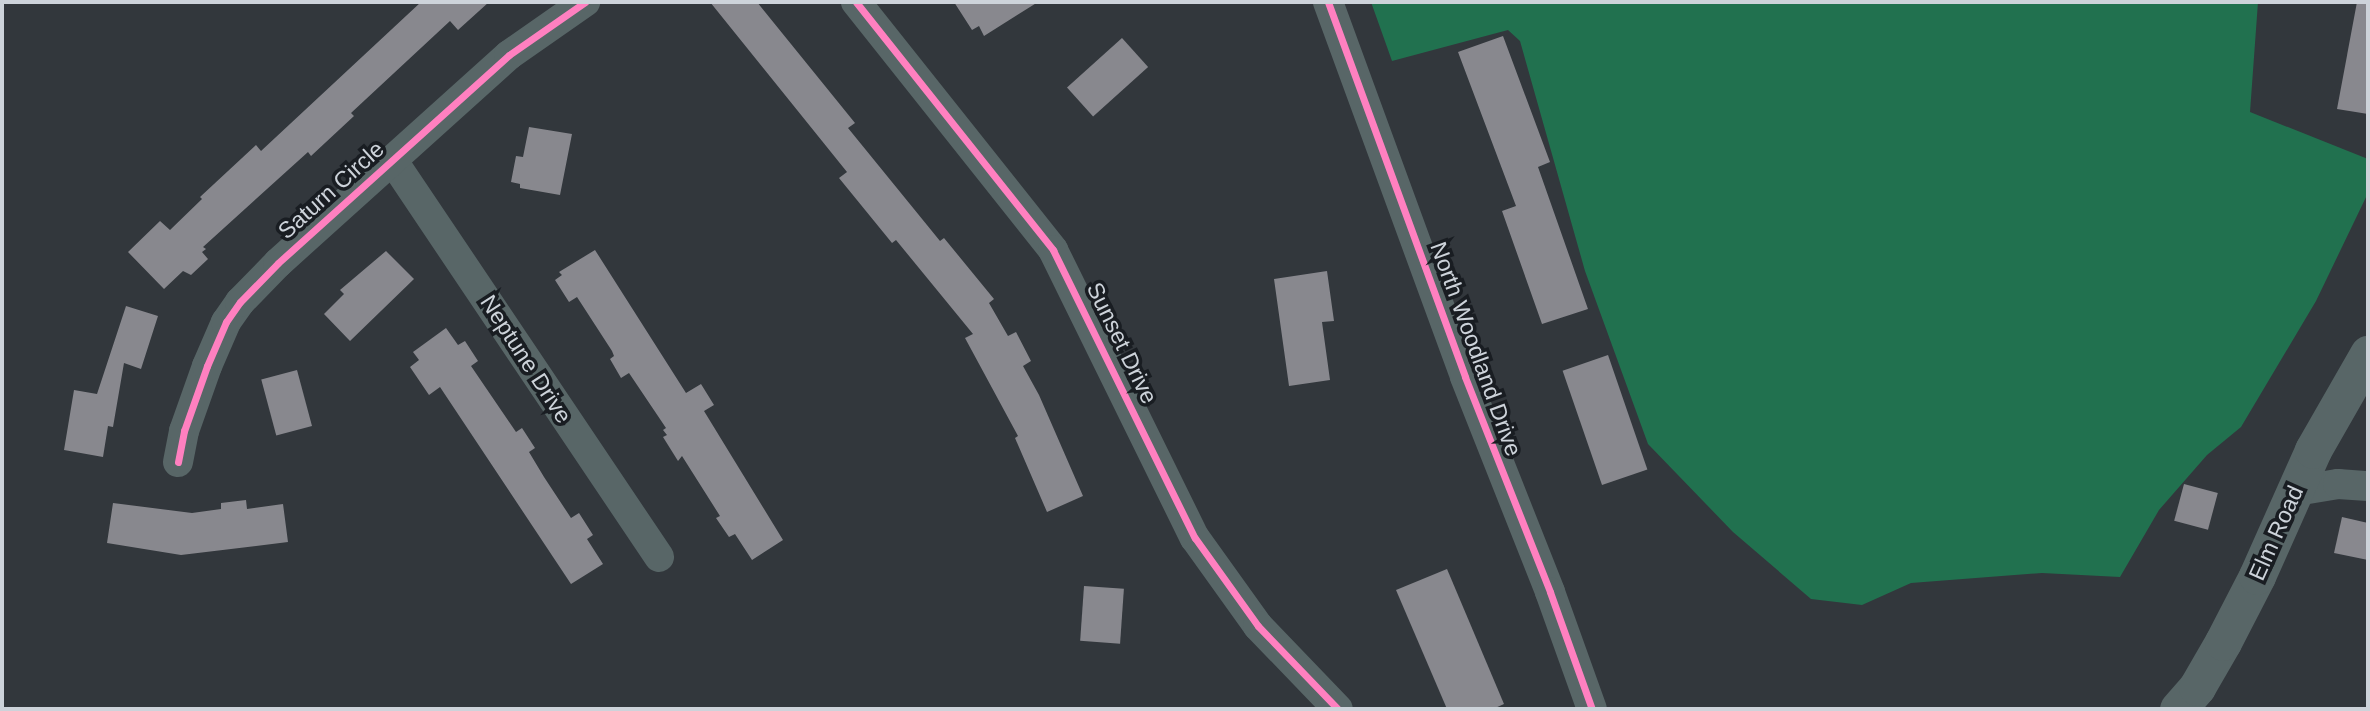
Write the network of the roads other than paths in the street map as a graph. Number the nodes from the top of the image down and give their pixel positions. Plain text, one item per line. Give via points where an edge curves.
1 (584, 2) edge
2 (856, 2) edge
3 (1328, 2) edge
4 (393, 161) junction
5 (2368, 354) edge
6 (178, 462) dead end
7 (2368, 486) edge
8 (2296, 491) junction
9 (659, 557) dead end
10 (1338, 709) edge
11 (1592, 709) edge
12 (2178, 709) edge

1 - 4 street, Saturn Circle via 509,55
2 - 10 street, Sunset Drive via 1053,250 1195,538 1258,626
3 - 11 street, North Woodland Drive
4 - 6 street, Saturn Circle via 240,302 207,366
4 - 9 street, Neptune Drive
5 - 8 street, Elm Road via 2313,450
7 - 8 street via 2338,484
8 - 12 street, Elm Road via 2223,642 2197,687

